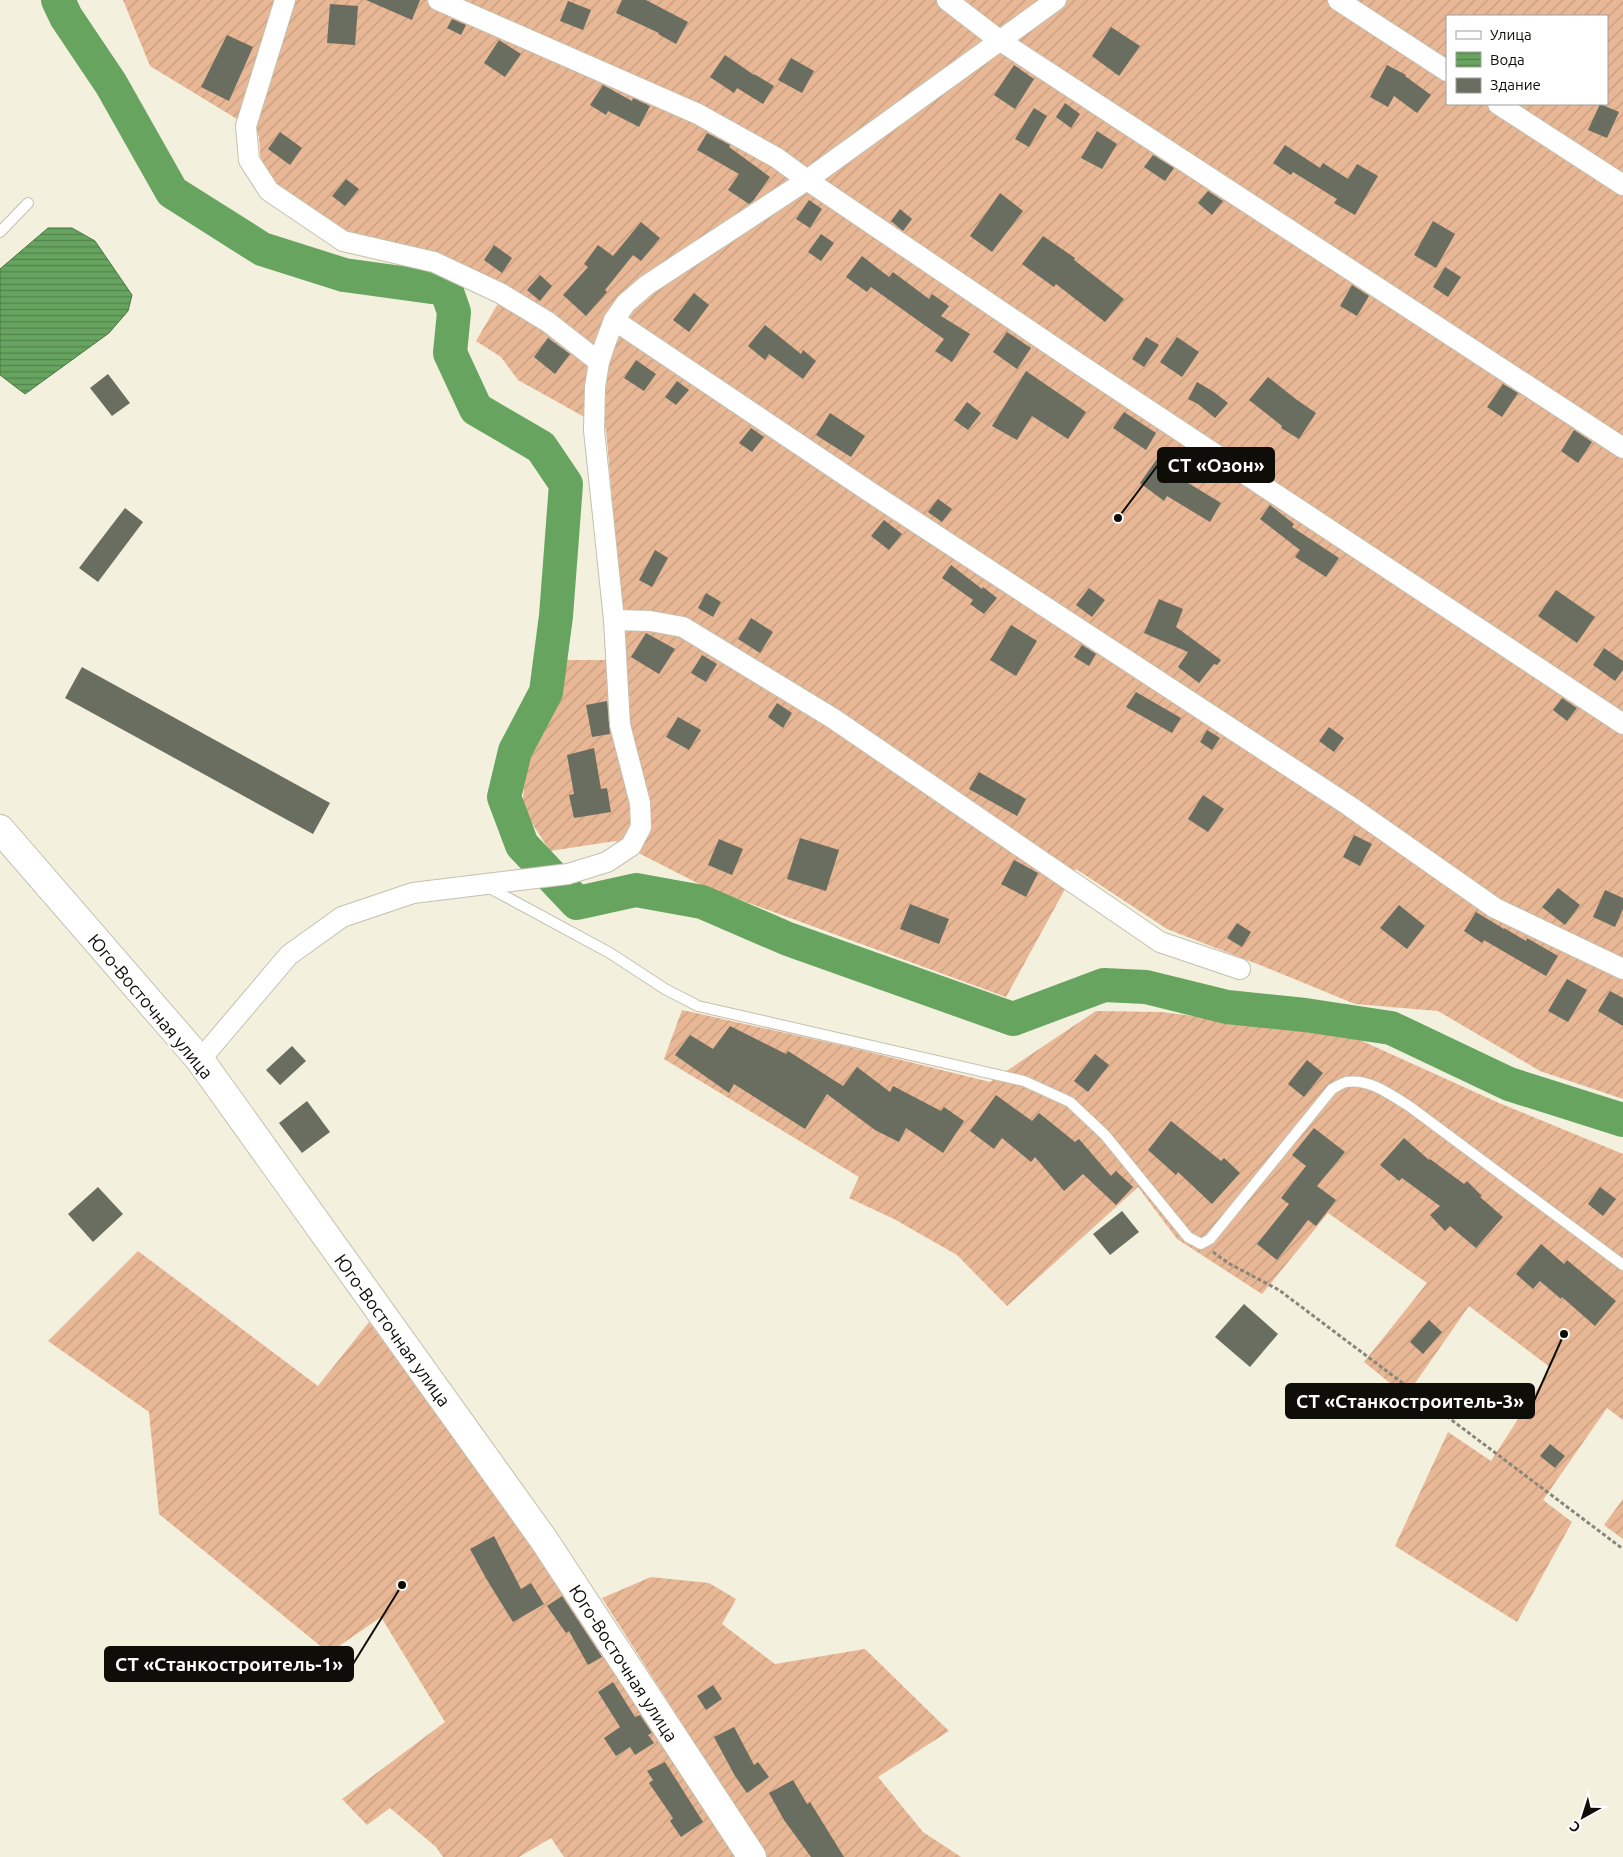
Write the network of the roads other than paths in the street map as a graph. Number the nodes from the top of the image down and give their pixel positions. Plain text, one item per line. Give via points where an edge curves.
1 (285, 0) edge
2 (438, 0) edge
3 (947, 0) edge
4 (1056, 0) edge
5 (1338, 0) edge
6 (999, 40) junction
7 (1446, 70) edge
8 (1500, 105) edge
9 (807, 180) junction
10 (1623, 185) edge
11 (28, 203) dead end
12 (0, 232) edge
13 (614, 320) junction
14 (599, 362) junction
15 (1623, 448) edge
16 (614, 620) junction
17 (1623, 724) edge
18 (0, 829) edge
19 (483, 884) junction
20 (1623, 968) edge
21 (1240, 969) dead end
22 (200, 1060) junction
23 (1623, 1265) edge
24 (752, 1857) edge

1 - 14 street via 246,126 249,160 269,191 343,240 434,262 500,293 548,322
2 - 9 street via 698,114 777,158
3 - 6 street
4 - 6 street
5 - 7 street
6 - 9 street
6 - 15 street
8 - 10 street
9 - 13 street via 647,285 626,302
9 - 17 street
11 - 12 lane
13 - 14 street
13 - 20 street via 878,498 1348,805 1495,908
14 - 16 street via 594,430
16 - 19 street via 620,725 640,803 641,827 631,846 607,862 568,874
16 - 21 street via 650,621 683,627 834,719 1160,942
18 - 22 street, Юго-Восточная улица
19 - 22 street via 413,893 342,917 289,955
19 - 23 lane via 610,953 698,1006 1024,1081 1070,1102 1105,1135 1188,1237 1201,1244 1210,1239 1332,1089 1345,1082 1361,1082 1384,1090 1409,1106
22 - 24 street, Юго-Восточная улица via 544,1540

